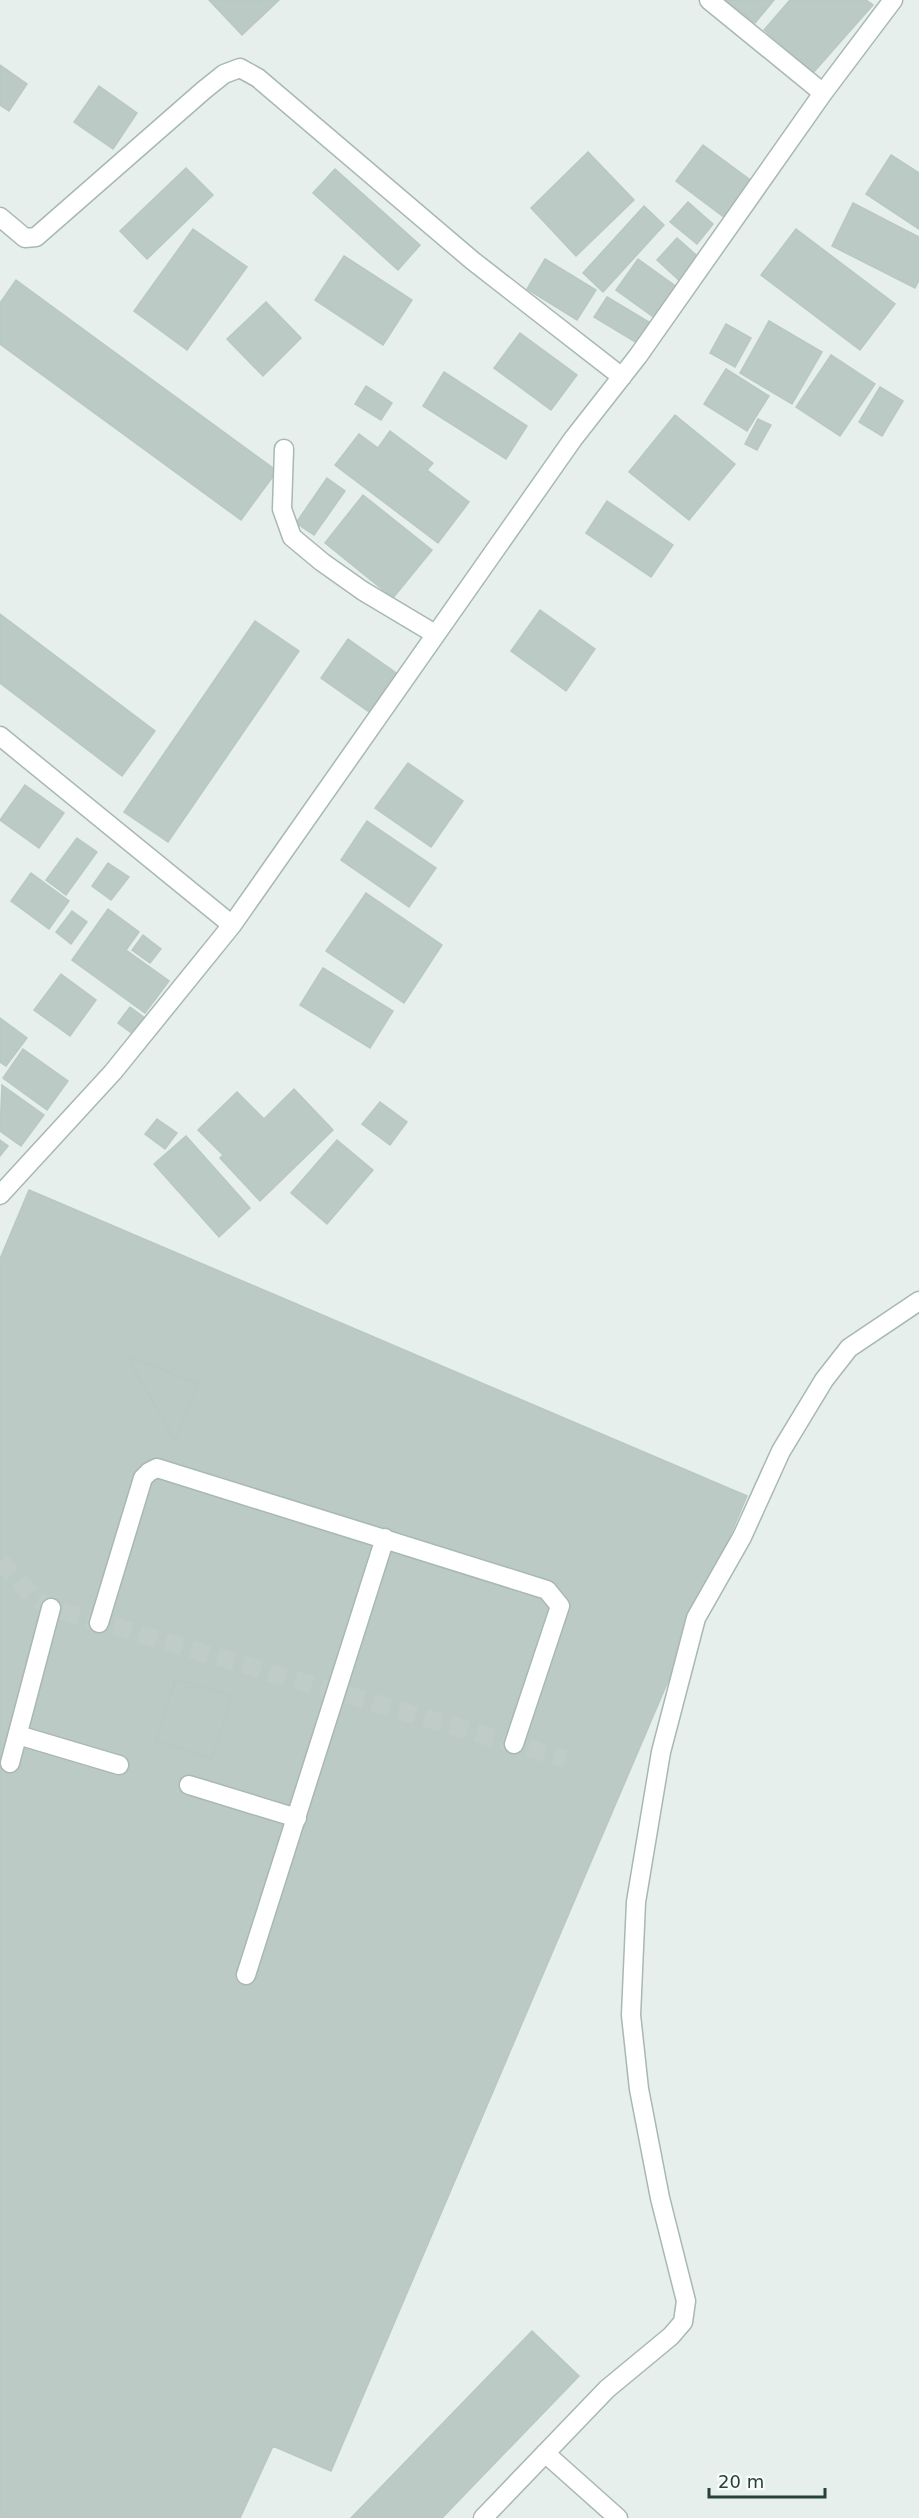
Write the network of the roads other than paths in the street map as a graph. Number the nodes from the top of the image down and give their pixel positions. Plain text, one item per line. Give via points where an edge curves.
1 (709, 0) edge
2 (890, 1) edge
3 (823, 93) junction
4 (0, 217) edge
5 (622, 377) junction
6 (284, 449) dead end
7 (435, 634) junction
8 (0, 736) edge
9 (232, 925) junction
10 (0, 1195) edge
11 (919, 1301) edge
12 (385, 1538) junction
13 (51, 1608) dead end
14 (99, 1623) dead end
15 (18, 1736) junction
16 (514, 1744) dead end
17 (10, 1762) dead end
18 (119, 1765) dead end
19 (189, 1785) dead end
20 (297, 1818) junction
21 (246, 1974) dead end
22 (545, 2453) junction
23 (483, 2518) edge
24 (618, 2518) edge

1 - 3 street
2 - 3 street
3 - 5 street
4 - 5 street via 25,238 36,237 204,90 224,74 240,68 258,78 473,261
5 - 7 street via 573,439
6 - 7 street via 282,509 292,537 363,591
7 - 9 street
8 - 9 street
9 - 10 street via 113,1072
11 - 22 street via 849,1348 824,1380 781,1451 742,1537 696,1618 661,1752 646,1835 636,1902 632,2015 639,2089 686,2312 671,2336 607,2389
12 - 14 street via 157,1468 143,1478
12 - 16 street via 530,1583 547,1590 557,1600 560,1606
12 - 20 street
13 - 15 street
15 - 17 street
15 - 18 street
19 - 20 street
20 - 21 street
22 - 23 street
22 - 24 street

